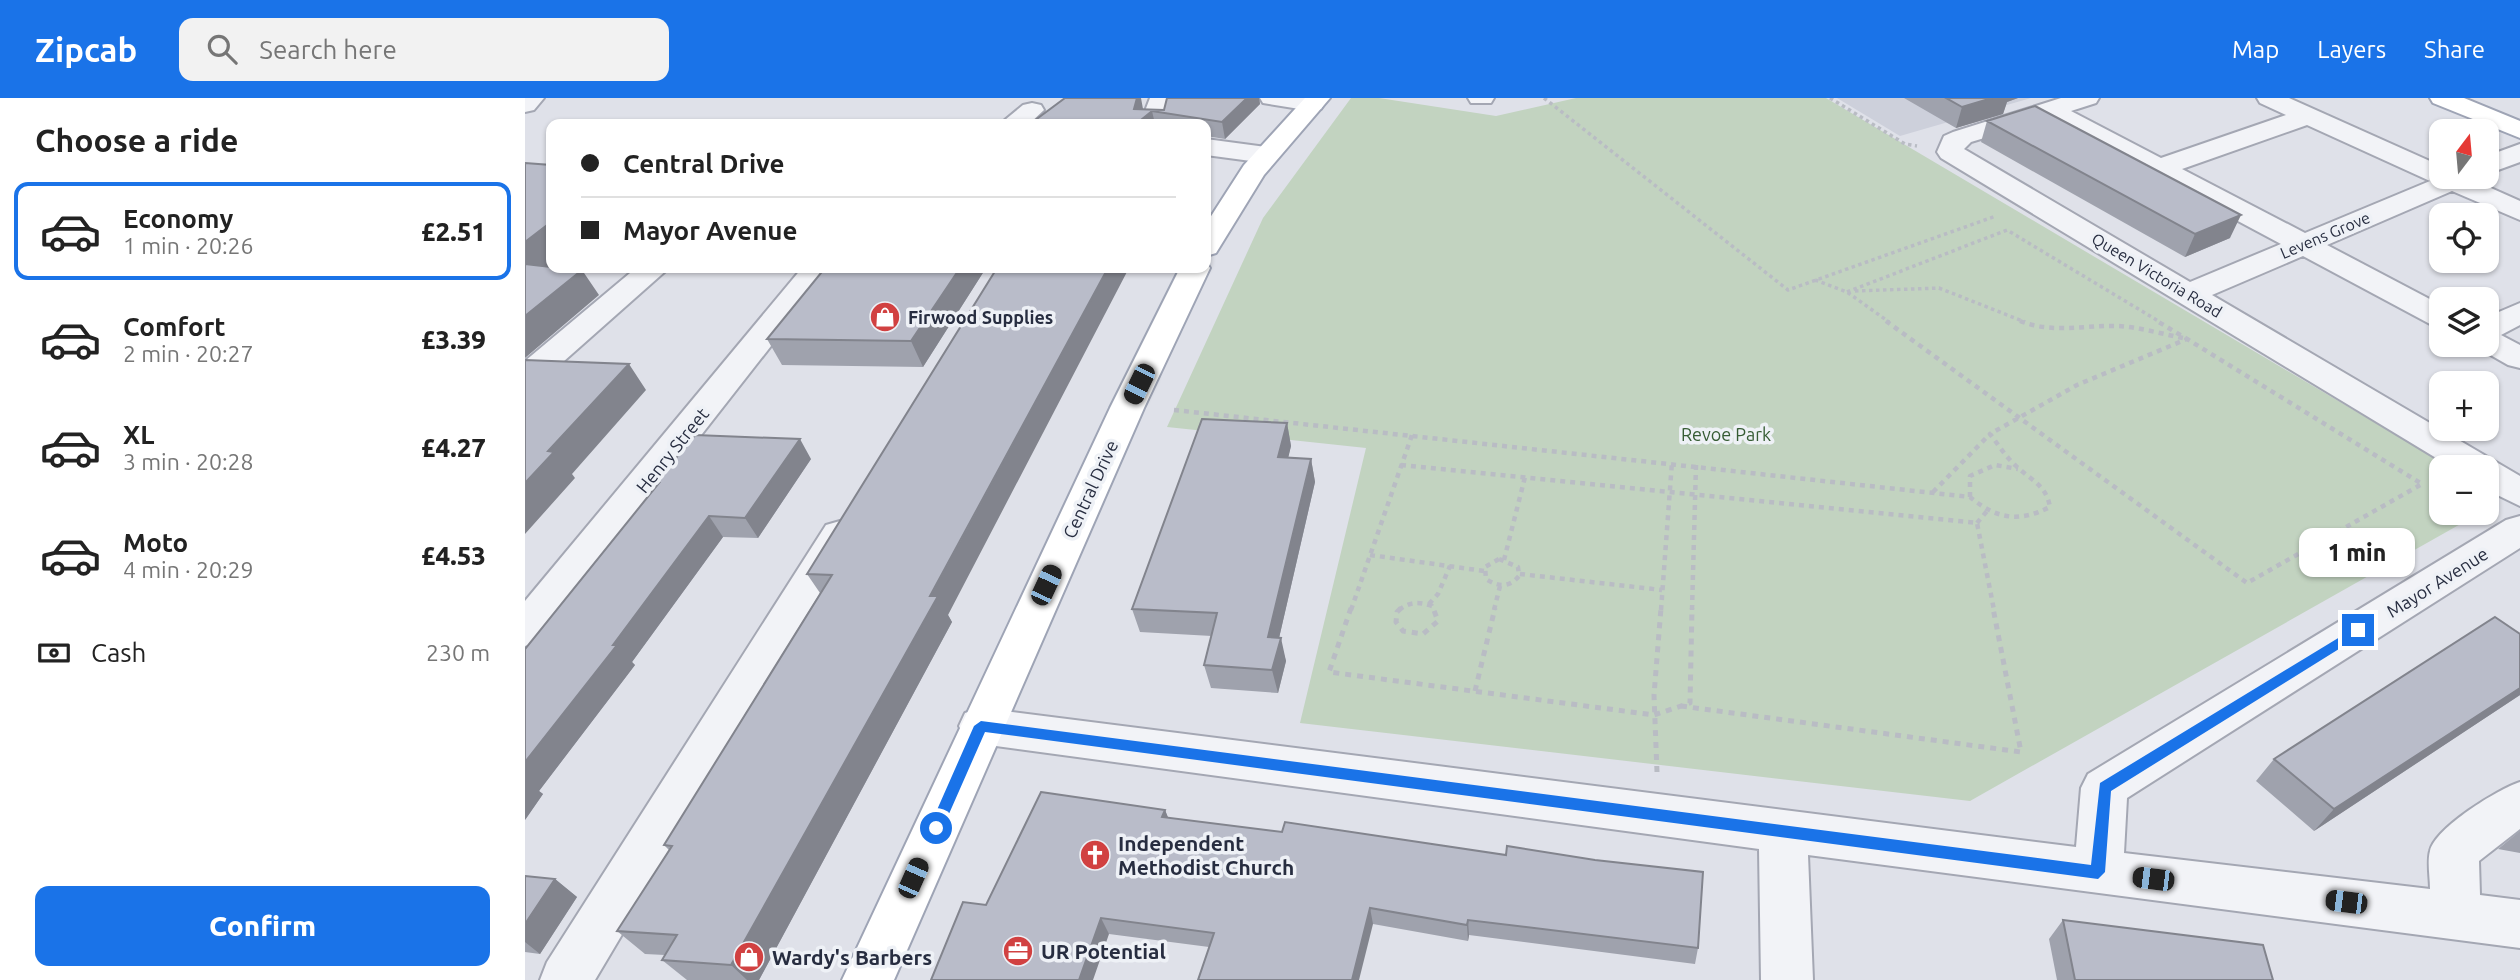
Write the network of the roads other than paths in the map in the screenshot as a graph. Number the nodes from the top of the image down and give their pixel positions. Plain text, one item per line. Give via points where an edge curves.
1 (532, 98) edge
2 (1162, 98) edge
3 (1272, 98) edge
4 (2087, 98) edge
5 (2269, 98) edge
6 (2442, 98) edge
7 (1315, 101) edge
8 (525, 105) edge
9 (2050, 110) junction
10 (2308, 116) junction
11 (1155, 119) edge
12 (2520, 130) edge
13 (1211, 143) edge
14 (2520, 152) edge
15 (1266, 155) junction
16 (2499, 161) edge
17 (2159, 168) junction
18 (2429, 168) edge
19 (2429, 187) edge
20 (2474, 189) edge
21 (2520, 212) edge
22 (1214, 215) edge
23 (2303, 245) junction
24 (648, 273) edge
25 (813, 273) edge
26 (1193, 273) edge
27 (2188, 294) junction
28 (2429, 311) edge
29 (2520, 312) edge
30 (2499, 323) edge
31 (2499, 347) edge
32 (2520, 358) edge
33 (525, 378) edge
34 (2458, 455) edge
35 (2499, 479) edge
36 (2520, 492) edge
37 (859, 505) edge
38 (2520, 530) edge
39 (525, 630) edge
40 (981, 726) junction
41 (2520, 802) edge
42 (1783, 831) junction
43 (2098, 872) junction
44 (2456, 915) junction
45 (2520, 924) edge
46 (566, 980) edge
47 (868, 980) edge
48 (1787, 980) edge

1 - 8 street
2 - 11 street
3 - 7 street
4 - 9 street
5 - 10 street
6 - 12 main road
7 - 15 main road
9 - 17 street
9 - 27 street, Queen Victoria Road via 1962,137 1953,142 1950,152
10 - 17 street
10 - 18 street
13 - 15 street
14 - 16 street
15 - 22 main road
17 - 23 street
19 - 23 street, Levens Grove
20 - 21 street
23 - 27 street, Levens Grove
23 - 28 street
24 - 33 street
25 - 39 street, Henry Street
26 - 40 main road, Central Drive
27 - 34 street, Queen Victoria Road
29 - 30 street
31 - 32 street
35 - 36 street
37 - 46 street
38 - 43 street, Mayor Avenue via 2104,788
40 - 42 street
40 - 47 main road, Central Drive
41 - 44 street via 2454,850
42 - 43 street
42 - 48 street
43 - 44 street
44 - 45 street

